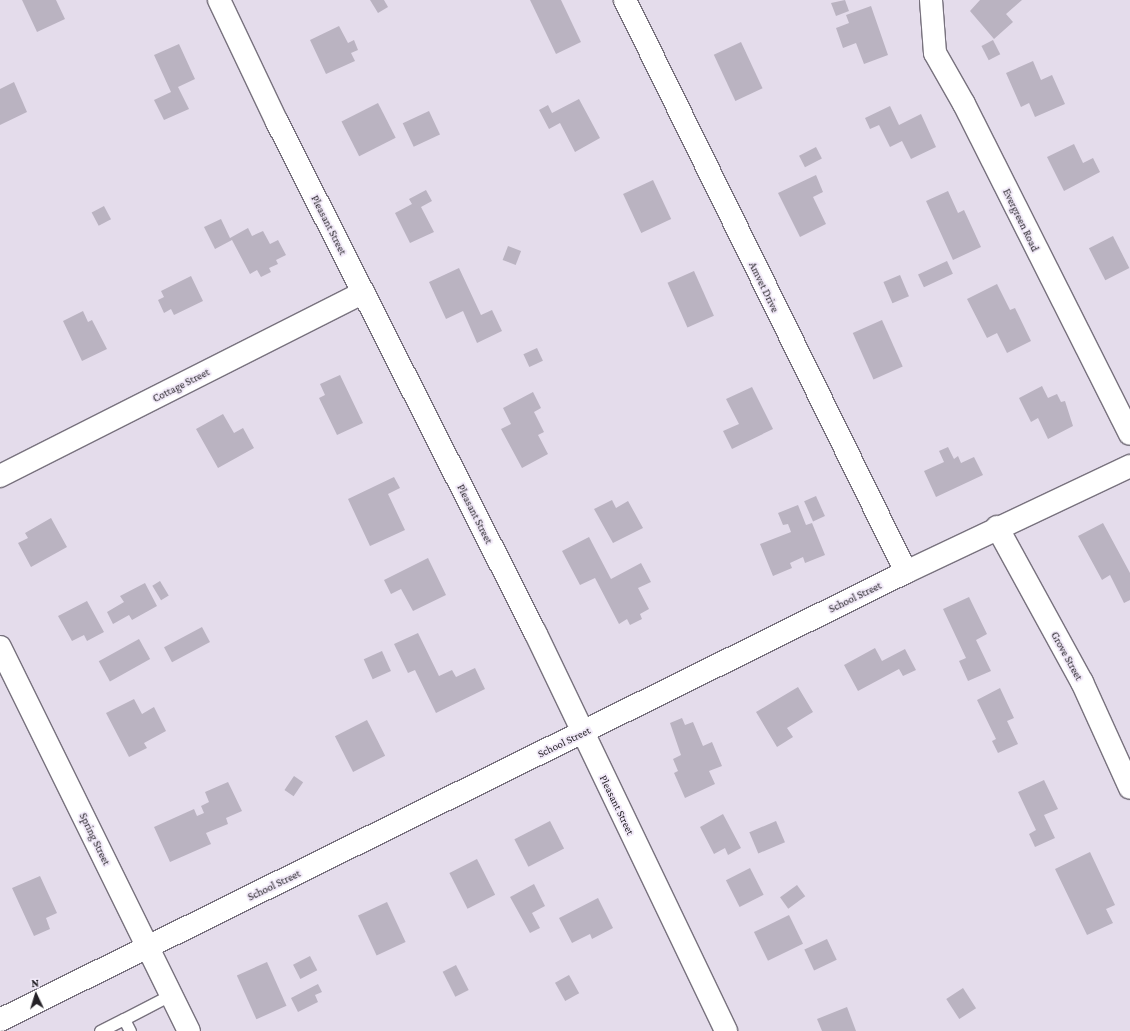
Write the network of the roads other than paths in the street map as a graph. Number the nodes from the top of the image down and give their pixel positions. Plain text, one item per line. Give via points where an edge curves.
1 (219, 0) edge
2 (625, 0) edge
3 (931, 0) edge
4 (363, 293) junction
5 (1130, 434) edge
6 (1130, 466) edge
7 (0, 476) edge
8 (997, 527) junction
9 (906, 572) junction
10 (0, 647) edge
11 (582, 733) junction
12 (1130, 788) edge
13 (149, 947) junction
14 (172, 994) junction
15 (124, 1019) junction
16 (0, 1020) edge
17 (100, 1031) edge
18 (130, 1031) edge
19 (189, 1031) edge
20 (726, 1031) edge

1 - 4 street, Pleasant Street
2 - 9 street, Amvet Drive
3 - 5 street, Evergreen Road via 935,52 964,104
4 - 7 street, Cottage Street
4 - 11 street, Pleasant Street via 535,632
6 - 8 street, School Street
8 - 9 street, School Street
8 - 12 street, Grove Street via 1082,682
9 - 11 street, School Street
10 - 13 street, Spring Street
11 - 13 street, School Street
11 - 20 street, Pleasant Street
13 - 14 street, Spring Street
13 - 16 street, School Street
14 - 15 lane
14 - 19 street, Spring Street
15 - 17 lane
15 - 18 lane

